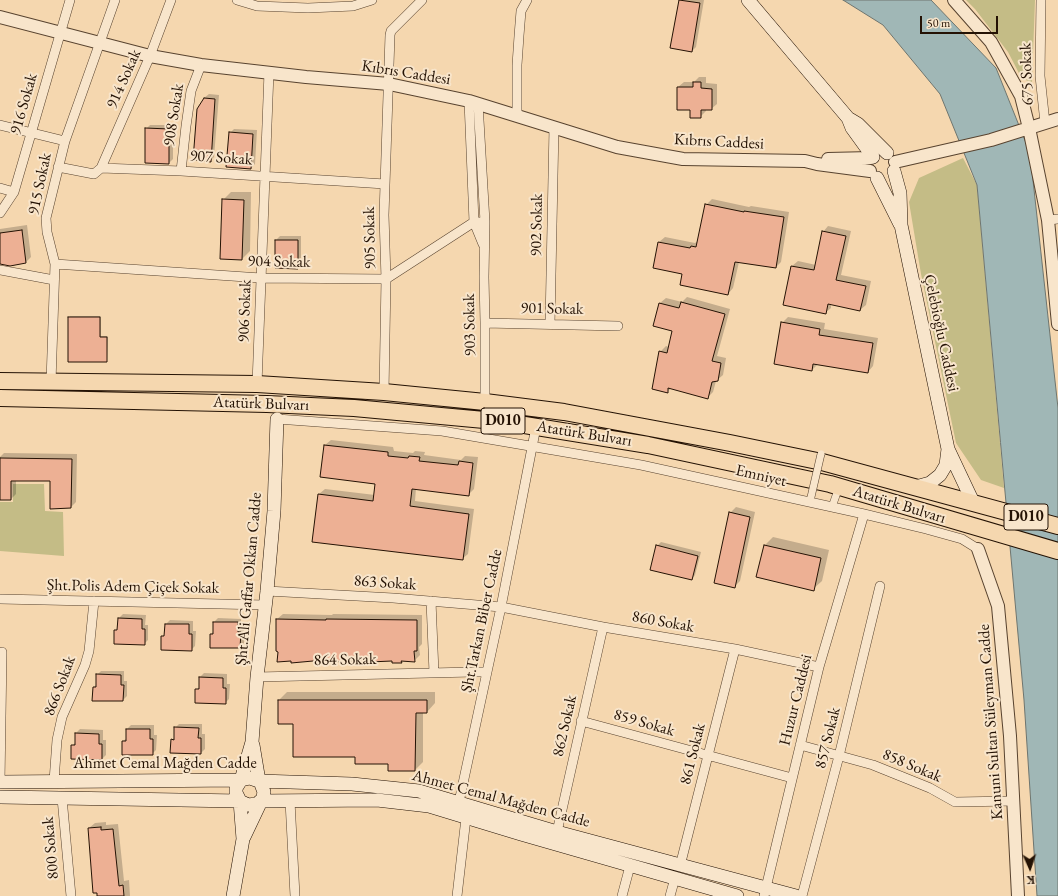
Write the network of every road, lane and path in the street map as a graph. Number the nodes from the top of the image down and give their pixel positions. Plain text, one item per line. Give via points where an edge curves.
1 (70, 0) edge
2 (115, 0) edge
3 (171, 0) edge
4 (237, 0) edge
5 (372, 0) edge
6 (422, 0) edge
7 (527, 0) edge
8 (748, 0) edge
9 (954, 0) edge
10 (1042, 0) edge
11 (0, 18) edge
12 (60, 32) junction
13 (99, 43) junction
14 (150, 56) junction
15 (201, 65) junction
16 (269, 72) junction
17 (389, 84) junction
18 (474, 102) junction
19 (517, 116) junction
20 (848, 118) junction
21 (1058, 119) edge
22 (1045, 123) junction
23 (0, 125) edge
24 (554, 127) junction
25 (1029, 128) junction
26 (31, 133) junction
27 (65, 141) junction
28 (872, 158) junction
29 (805, 161) junction
30 (892, 162) junction
31 (58, 166) junction
32 (101, 168) junction
33 (182, 171) junction
34 (874, 174) junction
35 (266, 176) junction
36 (385, 184) junction
37 (0, 188) edge
38 (14, 192) junction
39 (0, 213) edge
40 (1053, 220) edge
41 (474, 222) junction
42 (485, 222) junction
43 (901, 225) junction
44 (484, 247) junction
45 (55, 264) junction
46 (0, 270) edge
47 (261, 278) junction
48 (386, 279) junction
49 (54, 280) junction
50 (486, 323) junction
51 (550, 324) junction
52 (1058, 324) edge
53 (618, 326) dead end
54 (0, 382) edge
55 (51, 382) junction
56 (257, 384) junction
57 (384, 392) junction
58 (0, 398) edge
59 (485, 402) junction
60 (277, 418) joint
61 (536, 427) junction
62 (533, 446) junction
63 (948, 449) junction
64 (821, 454) dead end
65 (839, 487) junction
66 (916, 487) junction
67 (811, 497) dead end
68 (973, 502) junction
69 (832, 507) junction
70 (864, 514) junction
71 (1058, 526) edge
72 (978, 549) joint
73 (1058, 551) edge
74 (880, 586) dead end
75 (267, 591) junction
76 (0, 600) edge
77 (94, 601) junction
78 (431, 601) junction
79 (265, 605) junction
80 (501, 607) junction
81 (603, 627) junction
82 (735, 649) junction
83 (2, 652) dead end
84 (820, 667) junction
85 (487, 672) junction
86 (434, 673) junction
87 (257, 677) junction
88 (581, 721) junction
89 (252, 742) junction
90 (800, 745) junction
91 (708, 756) junction
92 (840, 756) junction
93 (792, 778) junction
94 (241, 780) junction
95 (54, 781) junction
96 (258, 781) junction
97 (0, 782) edge
98 (0, 797) edge
99 (62, 798) junction
100 (240, 801) junction
101 (260, 801) junction
102 (290, 801) junction
103 (1013, 801) junction
104 (459, 802) junction
105 (466, 818) junction
106 (557, 832) junction
107 (243, 838) junction
108 (630, 866) junction
109 (680, 866) junction
110 (675, 878) junction
111 (765, 892) edge
112 (70, 896) edge
113 (233, 896) edge
114 (295, 896) edge
115 (457, 896) edge
116 (622, 896) edge
117 (670, 896) edge
118 (737, 896) edge
119 (796, 896) edge
120 (802, 896) edge
121 (1018, 896) edge

1 - 12 street, 916 Sokak
2 - 13 street, 915 Sokak
3 - 14 street, 914 Sokak
4 - 5 street via 257,6 308,8 353,6
6 - 17 street, 905 Sokak via 391,31
7 - 19 street via 521,11
8 - 20 main road, Çelebioğlu Caddesi
9 - 25 street via 991,42 1021,96
10 - 22 street, 675 Sokak via 1040,76
11 - 12 street, Kıbrıs Caddesi
12 - 13 street, Kıbrıs Caddesi
12 - 26 street, 916 Sokak
13 - 14 street, Kıbrıs Caddesi
13 - 27 street, 915 Sokak
14 - 15 street, Kıbrıs Caddesi
14 - 32 street, 914 Sokak
15 - 16 street, Kıbrıs Caddesi
15 - 33 street, 908 Sokak via 191,91
16 - 17 street, Kıbrıs Caddesi
16 - 35 street, 906 Sokak
17 - 18 street, Kıbrıs Caddesi
17 - 36 street, 905 Sokak
18 - 19 street, Kıbrıs Caddesi
18 - 41 street, 903 Sokak
18 - 42 street, 903 Sokak
19 - 24 street, Kıbrıs Caddesi
20 - 28 main road, Çelebioğlu Caddesi
20 - 30 main road, Çelebioğlu Caddesi via 858,124
21 - 22 street
22 - 25 street
23 - 26 street
24 - 29 street, Kıbrıs Caddesi via 617,147 683,159
24 - 51 street, 902 Sokak
25 - 30 street via 990,140
25 - 40 street
26 - 27 street
26 - 38 street, 916 Sokak
27 - 31 street, 915 Sokak
28 - 29 street, Kıbrıs Caddesi
28 - 30 street via 878,153
28 - 34 street via 869,167
29 - 34 street, Kıbrıs Caddesi
30 - 34 street via 892,174 885,178
30 - 43 main road, Çelebioğlu Caddesi via 900,193
31 - 32 street, 907 Sokak via 94,174
31 - 45 street, 915 Sokak via 46,218
32 - 33 street, 907 Sokak
33 - 35 street, 907 Sokak
34 - 43 main road, Çelebioğlu Caddesi
35 - 36 street, 907 Sokak
35 - 47 street, 906 Sokak
36 - 48 street, 905 Sokak
37 - 38 street
38 - 39 street, 916 Sokak
40 - 52 street
41 - 42 street
41 - 44 street, 903 Sokak
41 - 48 street
42 - 44 street, 903 Sokak
43 - 63 main road, Çelebioğlu Caddesi
44 - 50 street, 903 Sokak
45 - 47 street, 904 Sokak
45 - 49 street, 915 Sokak
46 - 49 street
47 - 48 street, 904 Sokak
47 - 56 street, 906 Sokak
48 - 57 street, 905 Sokak
49 - 55 street, 915 Sokak
50 - 51 street, 901 Sokak
50 - 59 street, 903 Sokak
51 - 53 street, 901 Sokak
54 - 55 highway, Atatürk Bulvarı / D010
55 - 56 highway, Atatürk Bulvarı / D010
56 - 57 highway, Atatürk Bulvarı / D010
57 - 59 highway, Atatürk Bulvarı / D010
58 - 61 highway, Atatürk Bulvarı / D010 via 354,408
59 - 66 highway, Atatürk Bulvarı / D010 via 564,412 803,454
60 - 62 street, Emniyet via 442,431
60 - 75 main road, Şht.Ali Gaffar Okkan Cadde via 274,511
61 - 62 street, Şht.Tarkan Biber Cadde
61 - 65 highway, Atatürk Bulvarı / D010 via 648,445
62 - 69 street, Emniyet via 641,465
62 - 80 street, Şht.Tarkan Biber Cadde
63 - 66 main road via 946,465 940,474 930,483
63 - 68 main road
64 - 67 street, bridge
65 - 69 street
65 - 73 highway, Atatürk Bulvarı / D010
66 - 68 highway, Atatürk Bulvarı / D010
68 - 71 highway, Atatürk Bulvarı / D010
69 - 70 street, Emniyet
70 - 72 street, Emniyet via 962,538
70 - 84 street, Huzur Caddesi
72 - 103 street, Kanuni Sultan Süleyman Cadde via 998,606
74 - 92 street, 857 Sokak
75 - 78 street, 863 Sokak
75 - 79 main road, Şht.Ali Gaffar Okkan Cadde
76 - 77 street, Şht.Polis Adem Çiçek Sokak
77 - 79 street, Şht.Polis Adem Çiçek Sokak
77 - 95 street, 866 Sokak via 89,651 62,717 57,740
78 - 80 street, 863 Sokak
78 - 86 street
79 - 87 main road, Şht.Ali Gaffar Okkan Cadde
80 - 81 street, 860 Sokak
80 - 85 street, Şht.Tarkan Biber Cadde
81 - 82 street, 860 Sokak
81 - 88 street, 862 Sokak
82 - 84 street, 860 Sokak
82 - 91 street, 861 Sokak
83 - 97 street
84 - 90 street, Huzur Caddesi
85 - 86 street, 864 Sokak
85 - 104 street, Şht.Tarkan Biber Cadde
86 - 87 street, 864 Sokak
87 - 89 main road, Şht.Ali Gaffar Okkan Cadde
88 - 91 street, 859 Sokak
88 - 106 street, 862 Sokak
89 - 94 main road, Şht.Ali Gaffar Okkan Cadde
89 - 96 main road, Şht.Ali Gaffar Okkan Cadde
90 - 92 street, 858 Sokak
90 - 93 street, Huzur Caddesi
91 - 93 street, 859 Sokak
91 - 109 street, 861 Sokak
92 - 103 street, 858 Sokak via 873,765 923,785 955,802
92 - 120 street, 857 Sokak
93 - 111 street, Huzur Caddesi
94 - 95 main road, Ahmet Cemal Mağden Cadde
94 - 96 main road, Ahmet Cemal Mağden Cadde via 250,778
94 - 100 main road, Şht.Ali Gaffar Okkan Cadde via 236,793
95 - 97 main road, Ahmet Cemal Mağden Cadde
96 - 101 main road, Şht.Ali Gaffar Okkan Cadde via 263,788 263,797
96 - 104 main road, Ahmet Cemal Mağden Cadde via 352,784 419,791
98 - 99 main road, Ahmet Cemal Mağden Cadde
99 - 100 main road, Ahmet Cemal Mağden Cadde
99 - 112 street, 800 Sokak
100 - 101 main road, Ahmet Cemal Mağden Cadde via 248,805
100 - 107 main road, Şht.Ali Gaffar Okkan Cadde
101 - 102 main road, Ahmet Cemal Mağden Cadde
101 - 107 main road, Şht.Ali Gaffar Okkan Cadde
102 - 105 main road, Ahmet Cemal Mağden Cadde via 377,800 429,806
102 - 114 street
103 - 121 street, Kanuni Sultan Süleyman Cadde
104 - 106 main road, Ahmet Cemal Mağden Cadde
105 - 108 main road, Ahmet Cemal Mağden Cadde
105 - 115 street
106 - 109 main road, Ahmet Cemal Mağden Cadde
107 - 113 main road, Şht.Ali Gaffar Okkan Cadde
108 - 110 main road, Ahmet Cemal Mağden Cadde
108 - 116 street
109 - 111 main road, Ahmet Cemal Mağden Cadde
110 - 117 street
110 - 118 main road, Ahmet Cemal Mağden Cadde
111 - 119 main road, Ahmet Cemal Mağden Cadde

